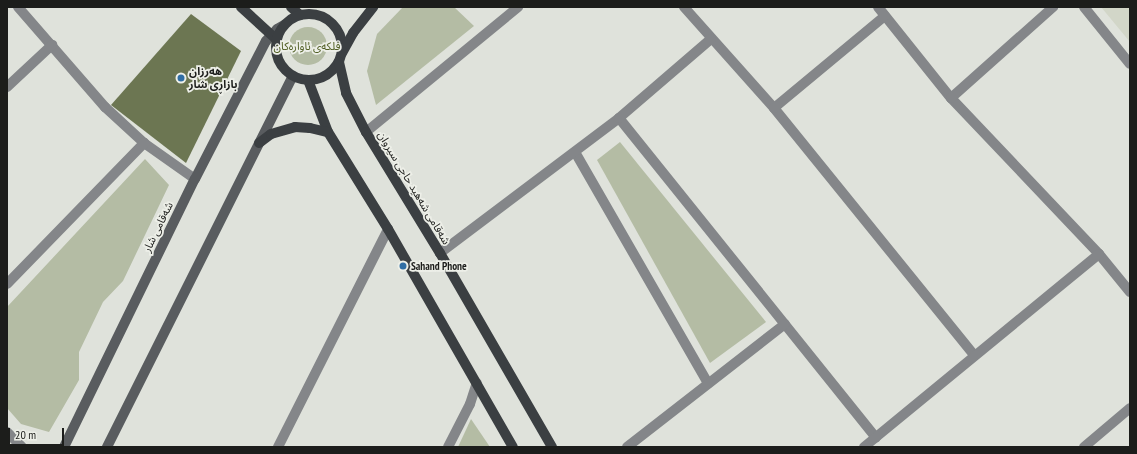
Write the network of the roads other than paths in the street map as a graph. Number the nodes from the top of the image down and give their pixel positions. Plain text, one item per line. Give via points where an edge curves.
1 (18, 7) edge
2 (241, 7) edge
3 (291, 7) edge
4 (317, 7) edge
5 (373, 7) edge
6 (518, 7) edge
7 (684, 7) edge
8 (878, 7) edge
9 (1053, 7) edge
10 (1084, 7) edge
11 (304, 15) junction
12 (885, 16) junction
13 (274, 37) junction
14 (711, 39) junction
15 (52, 45) junction
16 (340, 57) junction
17 (1130, 64) edge
18 (293, 76) junction
19 (308, 80) junction
20 (7, 87) edge
21 (951, 98) junction
22 (774, 108) junction
23 (619, 118) junction
24 (328, 132) junction
25 (366, 132) junction
26 (144, 143) junction
27 (259, 143) junction
28 (575, 152) junction
29 (195, 179) junction
30 (388, 228) junction
31 (440, 253) junction
32 (1100, 254) junction
33 (7, 284) edge
34 (1129, 289) edge
35 (785, 324) junction
36 (974, 355) junction
37 (477, 383) junction
38 (708, 384) junction
39 (1130, 408) edge
40 (7, 432) edge
41 (876, 438) junction
42 (22, 447) edge
43 (64, 447) edge
44 (107, 447) edge
45 (278, 447) edge
46 (448, 447) edge
47 (513, 447) edge
48 (552, 447) edge
49 (627, 447) edge
50 (864, 447) edge
51 (1084, 447) edge

1 - 15 street
2 - 13 main road
3 - 11 main road
4 - 11 main road
5 - 16 main road
6 - 25 street
7 - 14 street
8 - 12 street
9 - 21 street
10 - 17 street
11 - 13 main road via 284,26
11 - 16 main road via 323,17 335,26 342,43
12 - 21 street
12 - 22 street
13 - 18 main road via 281,65
13 - 29 main road, شەقامی شار via 266,41
14 - 22 street
14 - 23 street
15 - 20 street
15 - 26 street via 105,107
16 - 19 main road via 326,76
16 - 25 main road, شەقامی شەهید حاجی سیروان via 346,93
18 - 19 main road
18 - 27 main road
19 - 24 main road
21 - 32 street
22 - 36 street
23 - 28 street
23 - 35 street
24 - 27 main road via 295,127 271,134
24 - 30 main road
25 - 31 main road, شەقامی شەهید حاجی سیروان
26 - 29 street
26 - 33 street
27 - 44 main road
28 - 31 street
28 - 38 street
29 - 43 main road, شەقامی شار
30 - 37 main road
30 - 45 street
31 - 48 main road, شەقامی شەهید حاجی سیروان
32 - 34 street
32 - 36 street
35 - 38 street
35 - 41 street
36 - 41 street
37 - 46 street via 470,404
37 - 47 main road
38 - 49 street
39 - 51 street
40 - 42 street
41 - 50 street

